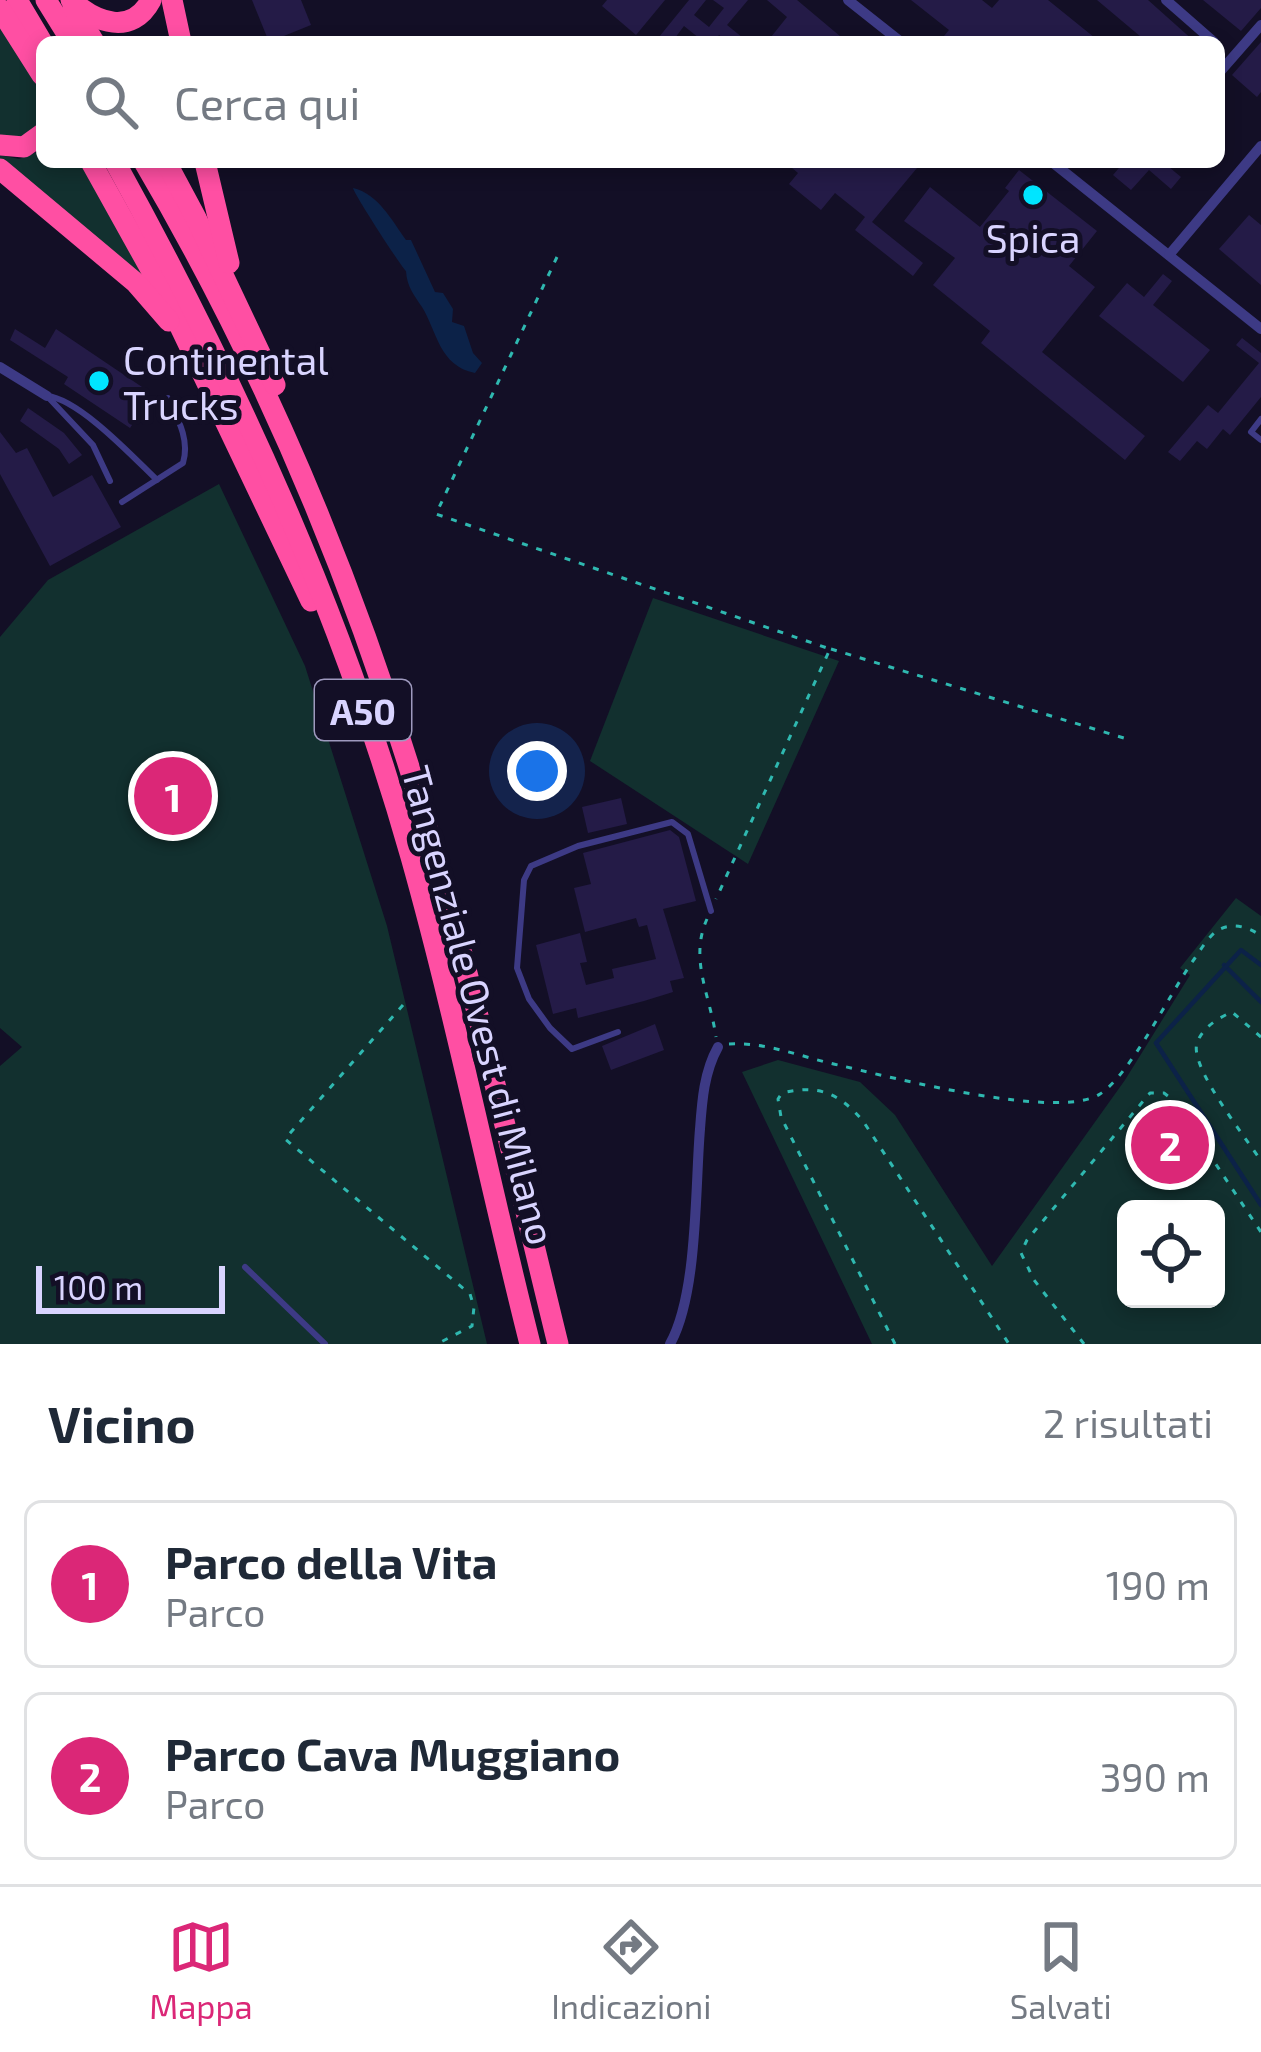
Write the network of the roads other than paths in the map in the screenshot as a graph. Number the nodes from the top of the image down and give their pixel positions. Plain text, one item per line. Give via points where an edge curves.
1 (17, 0) edge
2 (46, 0) edge
3 (70, 0) edge
4 (151, 0) edge
5 (172, 0) edge
6 (848, 0) edge
7 (1166, 0) edge
8 (0, 9) edge
9 (1261, 25) edge
10 (38, 36) edge
11 (68, 36) edge
12 (91, 36) edge
13 (180, 36) edge
14 (893, 36) edge
15 (1207, 36) edge
16 (1225, 52) edge
17 (1232, 58) junction
18 (36, 66) edge
19 (1225, 67) edge
20 (36, 138) edge
21 (0, 145) edge
22 (1261, 146) edge
23 (94, 168) edge
24 (118, 168) edge
25 (147, 168) edge
26 (169, 168) edge
27 (207, 168) edge
28 (1060, 168) edge
29 (0, 170) edge
30 (1169, 255) junction
31 (242, 310) junction
32 (1261, 329) edge
33 (0, 367) edge
34 (47, 397) junction
35 (168, 398) dead end
36 (224, 414) junction
37 (1261, 419) edge
38 (1261, 440) edge
39 (302, 477) junction
40 (158, 480) junction
41 (110, 481) dead end
42 (122, 502) dead end
43 (338, 637) junction
44 (711, 911) road end
45 (618, 1032) dead end
46 (718, 1047) road end
47 (245, 1267) dead end
48 (326, 1344) edge
49 (530, 1344) edge
50 (558, 1344) edge
51 (670, 1344) edge

1 - 10 highway
2 - 11 highway
3 - 4 highway via 117,23 140,16
3 - 12 highway
5 - 13 highway
6 - 14 street
7 - 15 street
8 - 18 highway
9 - 17 street
16 - 17 street
17 - 19 street
20 - 21 highway via 24,147
22 - 30 street
23 - 36 highway
24 - 43 highway, Tangenziale Ovest di Milano / A50 via 236,395
25 - 39 highway, Tangenziale Ovest di Milano / A50
26 - 31 highway
27 - 31 highway
28 - 30 street
29 - 36 highway via 136,284 168,320
30 - 32 street
31 - 39 highway via 281,400
33 - 34 street
34 - 40 lane via 61,399
34 - 41 lane via 93,445
35 - 40 lane via 186,455
36 - 43 highway via 287,556
37 - 38 lane via 1251,432
39 - 50 highway, Tangenziale Ovest di Milano / A50 via 410,771
40 - 42 lane
43 - 49 highway, Tangenziale Ovest di Milano / A50 via 411,856
44 - 45 lane via 688,834 672,822 531,866 518,968 530,999 572,1049
46 - 51 street via 702,1102 686,1304
47 - 48 lane

